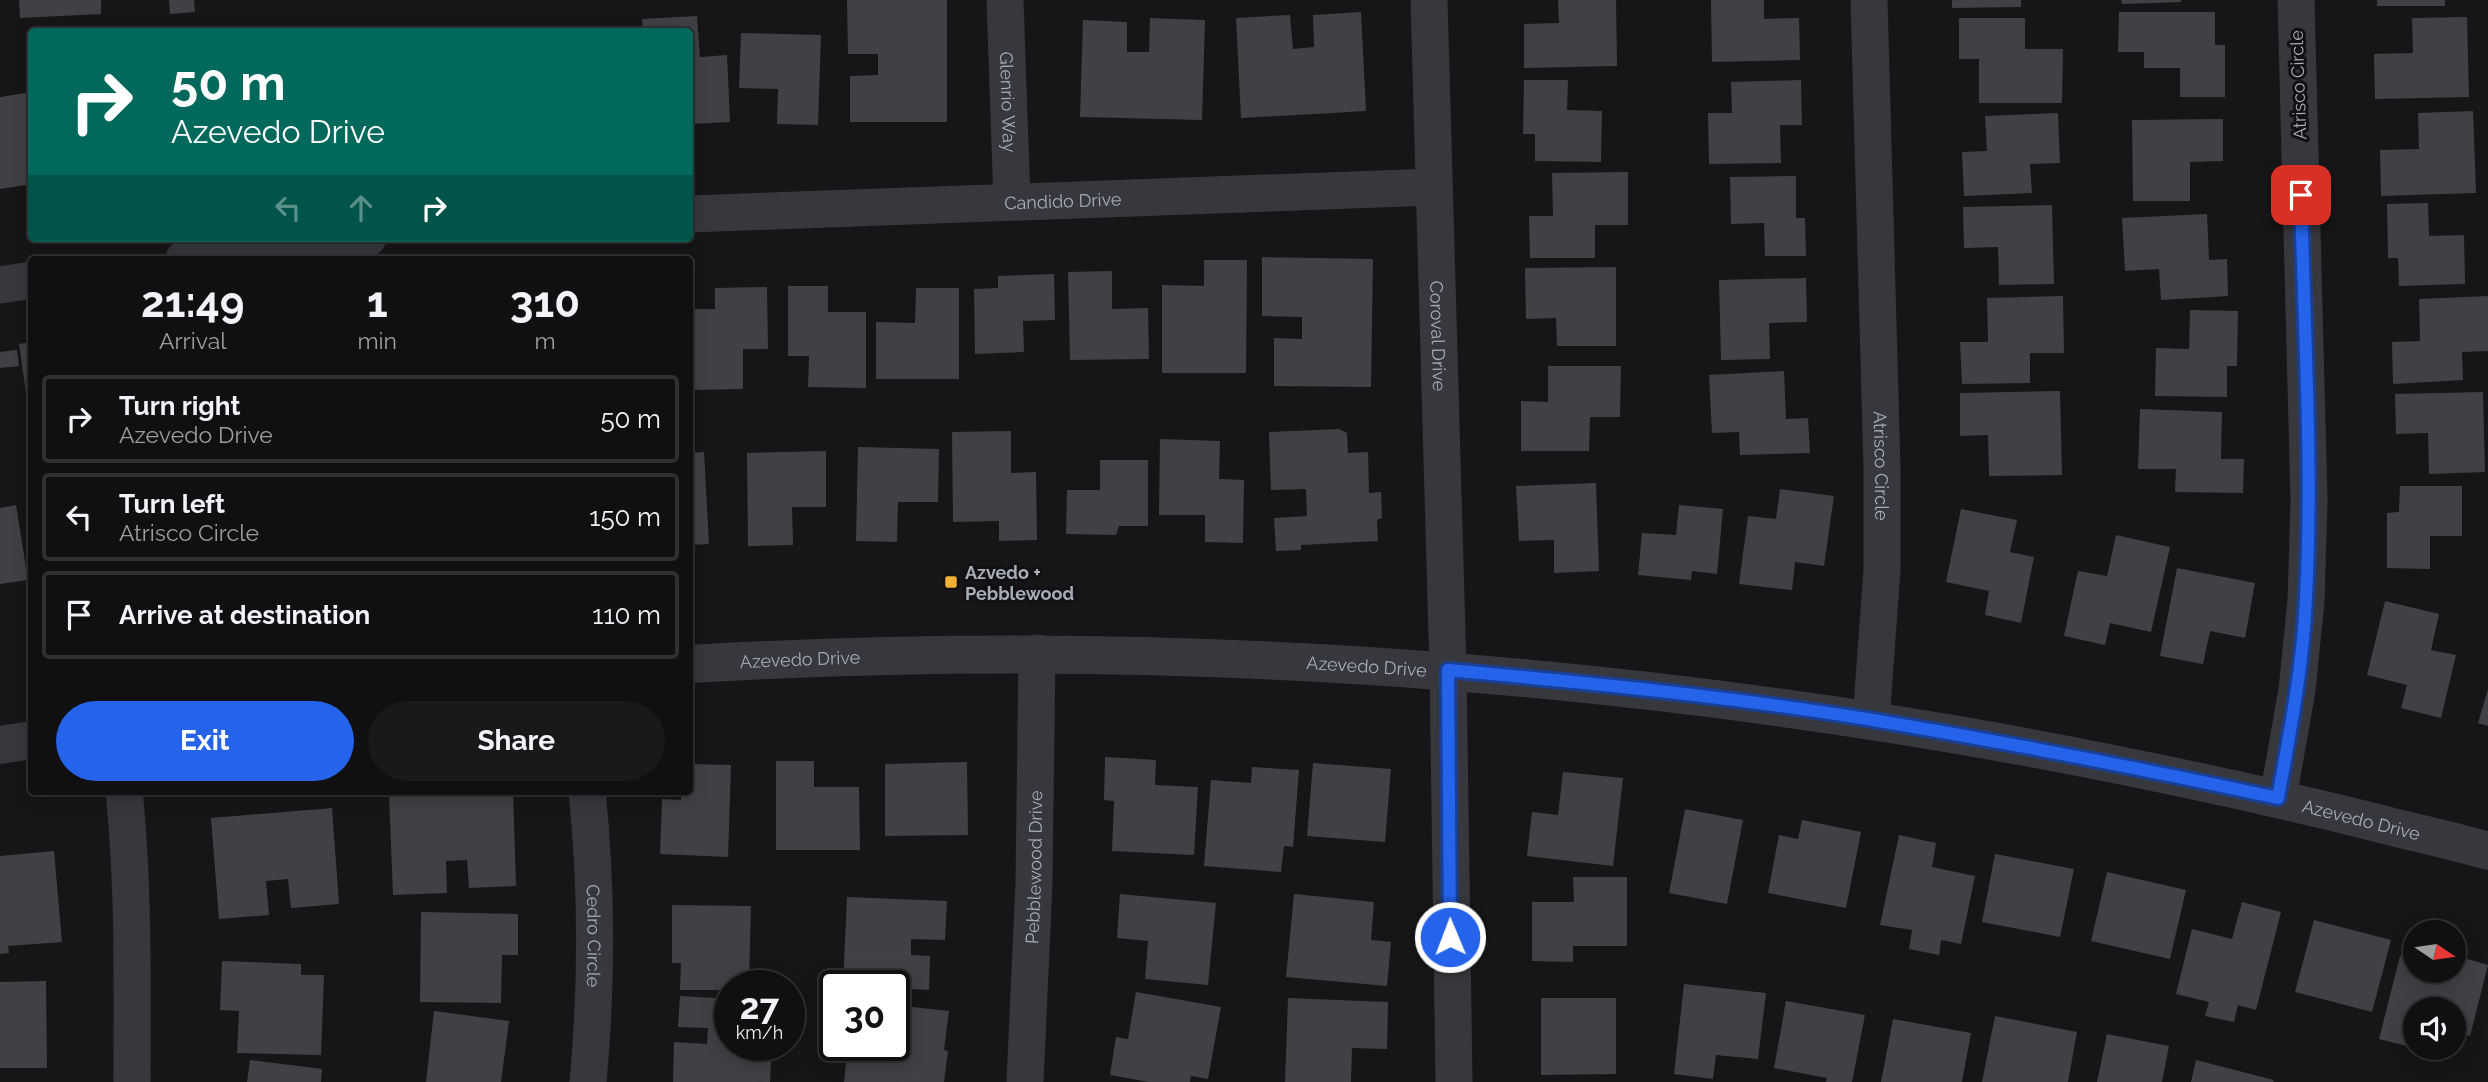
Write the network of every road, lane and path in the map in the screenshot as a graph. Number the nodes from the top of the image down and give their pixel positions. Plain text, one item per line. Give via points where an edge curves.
1 (1005, 0) edge
2 (1429, 0) edge
3 (1870, 0) edge
4 (2296, 0) edge
5 (1434, 187) junction
6 (1012, 202) junction
7 (693, 214) edge
8 (333, 242) edge
9 (210, 256) edge
10 (28, 281) edge
11 (0, 285) edge
12 (1037, 653) junction
13 (693, 664) edge
14 (1448, 670) junction
15 (1871, 720) junction
16 (28, 741) edge
17 (0, 745) edge
18 (124, 795) edge
19 (587, 795) edge
20 (2278, 798) junction
21 (2488, 851) edge
22 (132, 1082) edge
23 (588, 1082) edge
24 (1026, 1082) edge
25 (1454, 1082) edge

1 - 6 street, Glenrio Way
2 - 5 street, Coroval Drive
3 - 15 street, Atrisco Circle via 1882,469 1882,570
4 - 20 street, Atrisco Circle via 2309,501 2298,678
5 - 6 street, Candido Drive
5 - 14 street, Coroval Drive
6 - 7 street, Candido Drive
8 - 9 street
10 - 11 street
12 - 13 street, Azevedo Drive via 820,656
12 - 14 street, Azevedo Drive
12 - 24 street, Pebblewood Drive
14 - 15 street, Azevedo Drive via 1610,685
14 - 25 street, Coroval Drive
15 - 20 street, Azevedo Drive
16 - 17 street
18 - 22 street via 132,903
19 - 23 street, Cedro Circle via 595,931
20 - 21 street, Azevedo Drive

